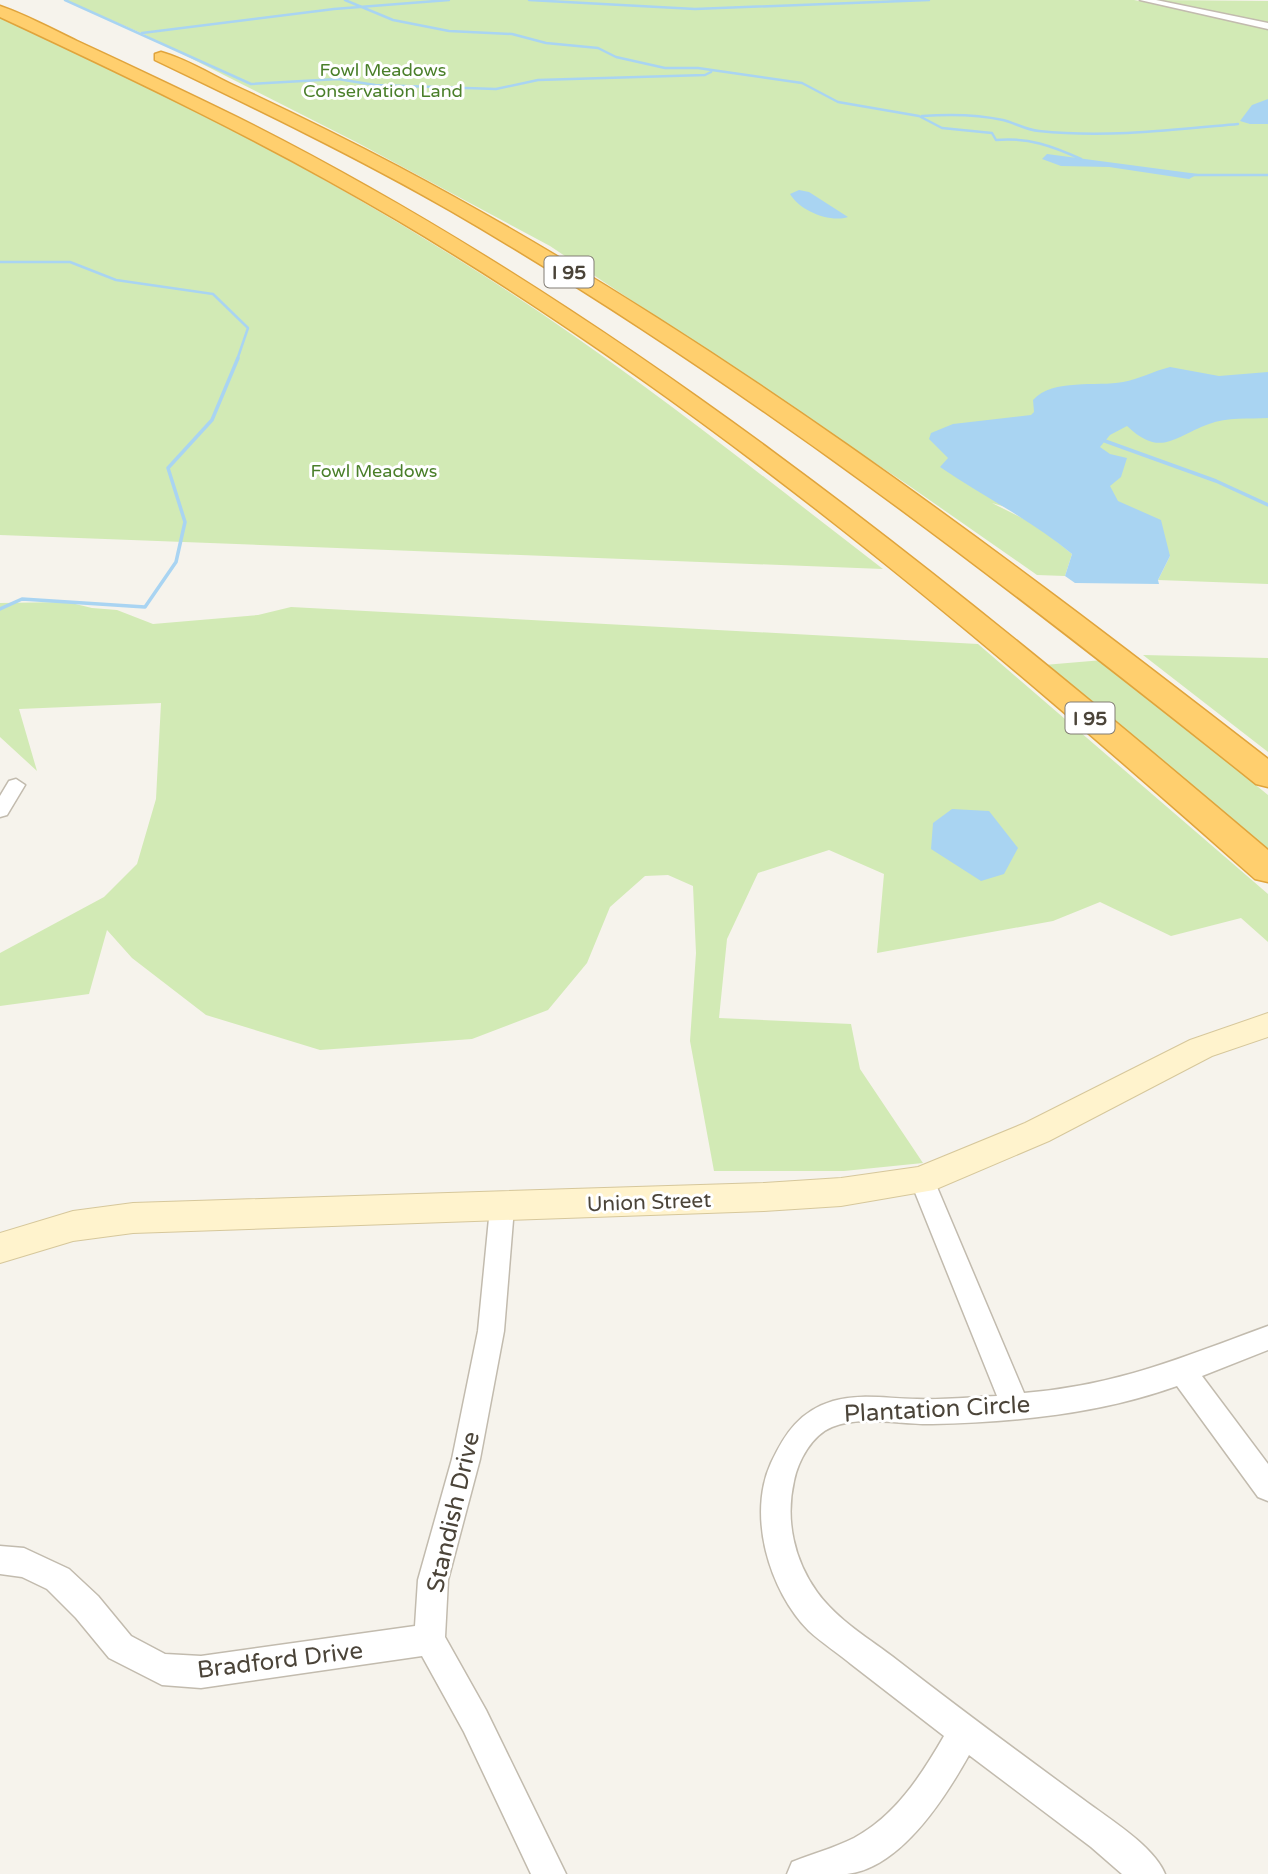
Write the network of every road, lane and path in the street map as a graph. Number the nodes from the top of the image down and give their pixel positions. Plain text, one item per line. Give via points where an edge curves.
1 (1143, 0) edge
2 (0, 11) edge
3 (1268, 26) edge
4 (143, 49) dead end
5 (1268, 776) edge
6 (16, 785) dead end
7 (0, 811) edge
8 (1268, 870) edge
9 (1268, 1025) edge
10 (922, 1180) junction
11 (502, 1208) junction
12 (0, 1248) edge
13 (1268, 1338) edge
14 (1183, 1372) junction
15 (1015, 1405) junction
16 (1268, 1487) edge
17 (0, 1560) edge
18 (430, 1639) junction
19 (964, 1732) junction
20 (549, 1874) edge
21 (804, 1874) edge
22 (1148, 1874) edge

1 - 3 street
2 - 8 highway, I 95 via 304,158 589,333 733,435 926,583
4 - 5 highway, I 95 via 410,179 655,326 949,530
6 - 7 street
9 - 10 main road, Union Street via 1201,1048 1037,1132
10 - 11 main road, Union Street via 841,1192
10 - 15 street
11 - 12 main road, Union Street via 133,1218 73,1226
11 - 18 street, Standish Drive via 488,1354 433,1580
13 - 14 street, Plantation Circle
14 - 15 street, Plantation Circle via 1097,1397
14 - 16 street
15 - 19 street, Plantation Circle via 928,1412 849,1410 820,1419 802,1434 784,1462 775,1491 774,1514 783,1557 801,1598 842,1640
17 - 18 street, Bradford Drive via 24,1563 58,1579 120,1647 162,1669 201,1672
18 - 20 street
19 - 21 street via 931,1790 905,1820 873,1846
19 - 22 street, Plantation Circle

